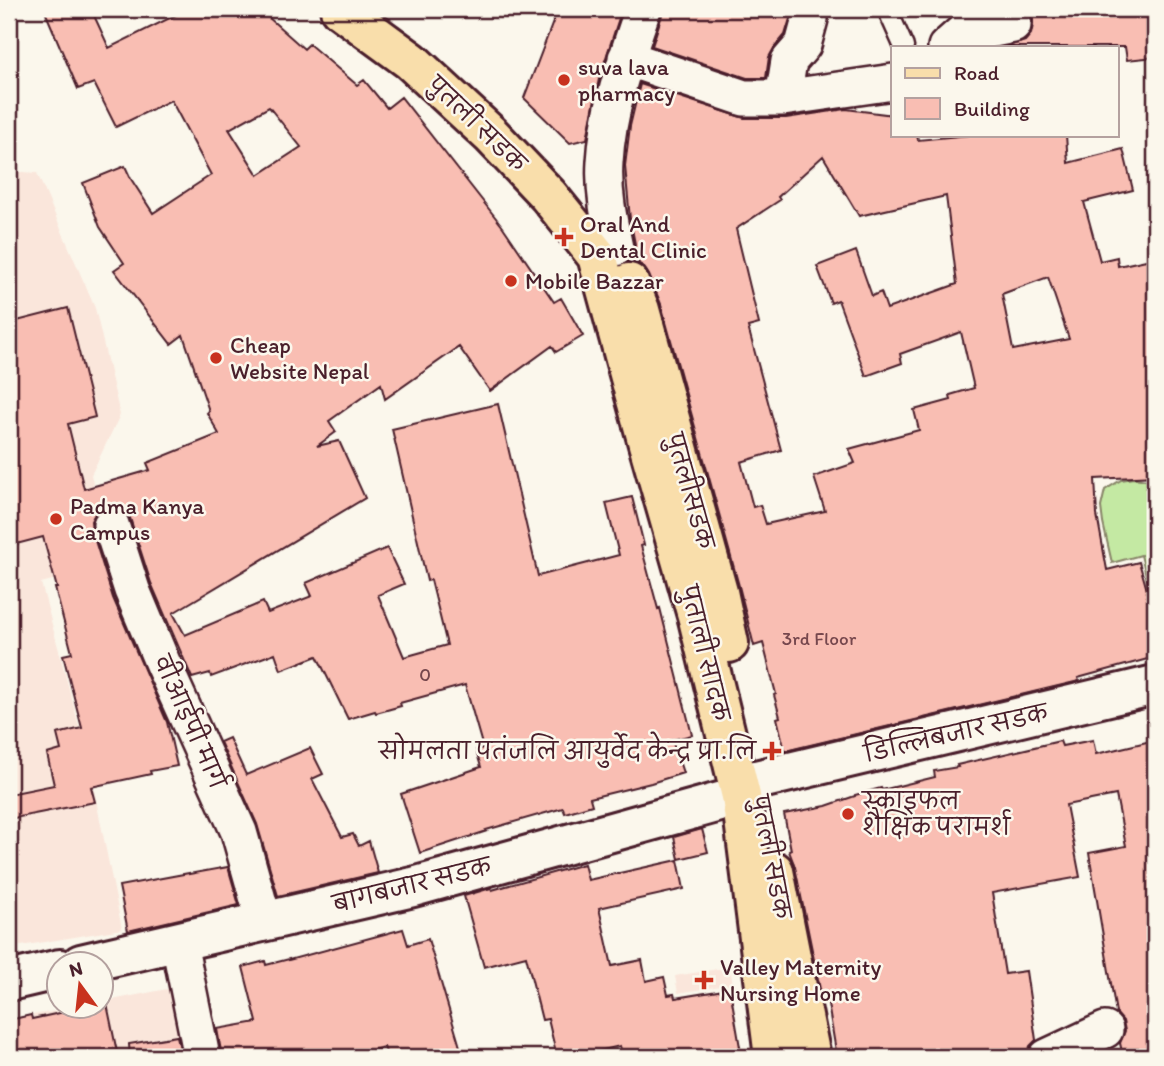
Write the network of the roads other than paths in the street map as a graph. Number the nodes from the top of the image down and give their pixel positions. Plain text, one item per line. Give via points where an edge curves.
1 (340, 9) edge
2 (370, 9) edge
3 (643, 9) edge
4 (887, 9) edge
5 (1013, 9) edge
6 (810, 19) dead end
7 (904, 46) edge
8 (947, 46) edge
9 (626, 58) junction
10 (891, 82) edge
11 (783, 98) junction
12 (606, 252) junction
13 (111, 525) dead end
14 (1155, 685) edge
15 (748, 788) junction
16 (264, 921) junction
17 (179, 943) junction
18 (116, 956) edge
19 (46, 972) edge
20 (9, 981) edge
21 (1105, 1030) dead end
22 (202, 1057) edge
23 (775, 1057) edge
24 (811, 1057) edge
25 (1047, 1057) edge

1 - 12 main road, पुतली सडक via 411,61
2 - 12 main road via 436,60 567,186
3 - 9 street
4 - 7 lane
5 - 8 street via 1013,25 963,32
6 - 11 street via 803,46 789,61
9 - 11 street via 744,98
9 - 12 street via 611,114 605,163
10 - 11 street
12 - 15 main road, पुतलीसडक via 640,310 719,592
13 - 16 street, वीआईपी मार्ग via 162,662 239,832
14 - 15 main road, डिल्लिबजार सडक
15 - 16 main road, बागबजार सडक via 413,887
15 - 23 main road
15 - 24 main road, पुतली सडक
16 - 17 main road, बागबजार सडक
17 - 18 main road, बागबजार सडक
17 - 22 street
19 - 20 main road
21 - 25 street

